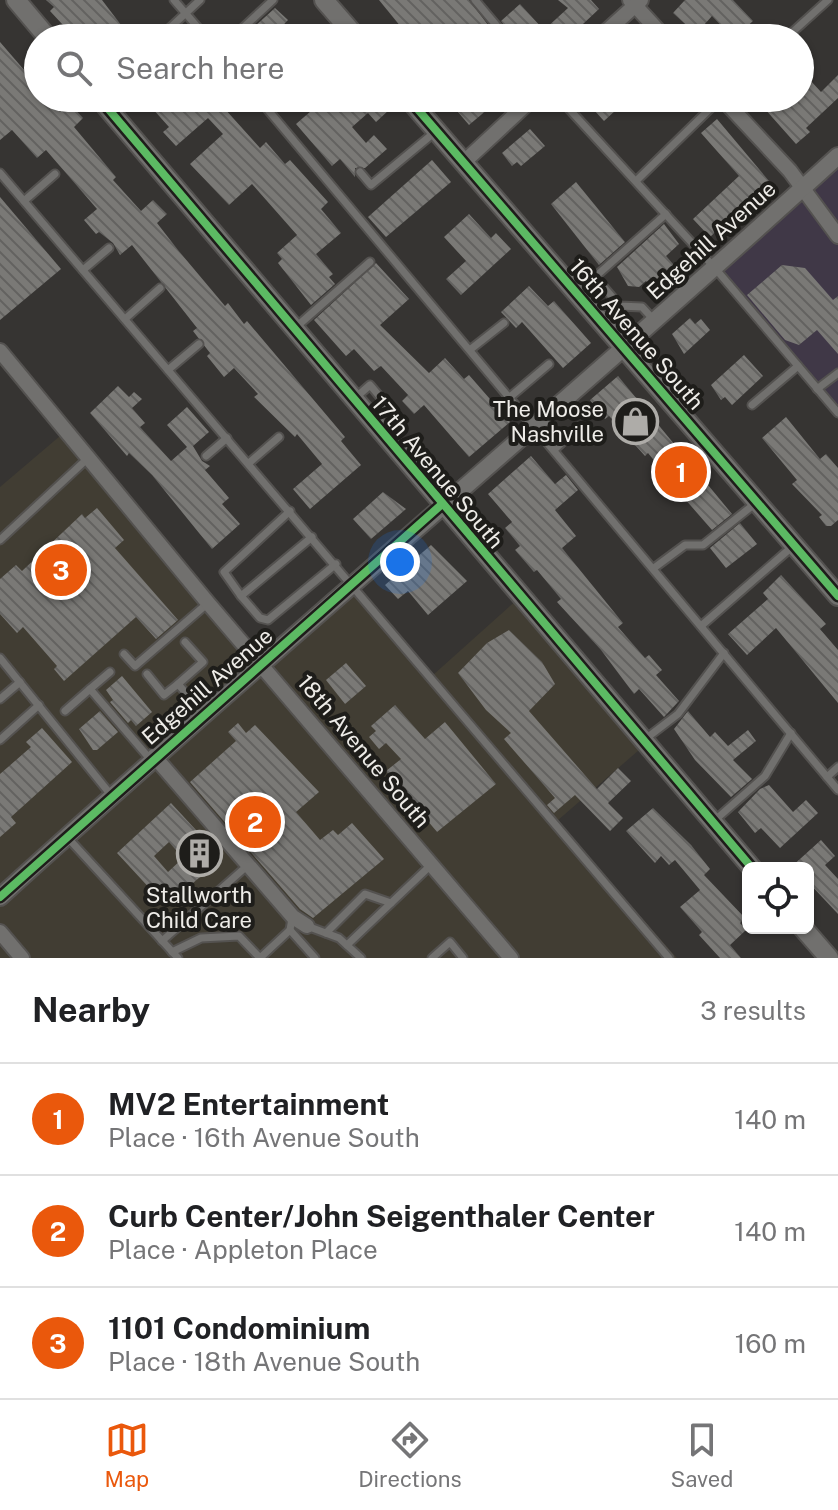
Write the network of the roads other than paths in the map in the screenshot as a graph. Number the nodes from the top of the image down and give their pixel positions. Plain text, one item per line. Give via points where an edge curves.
1 (16, 0) edge
2 (174, 0) edge
3 (200, 0) edge
4 (273, 0) edge
5 (324, 0) edge
6 (475, 0) edge
7 (828, 0) edge
8 (635, 2) edge
9 (185, 13) junction
10 (36, 24) edge
11 (174, 24) edge
12 (195, 24) edge
13 (247, 24) edge
14 (345, 24) edge
15 (495, 24) edge
16 (613, 24) edge
17 (653, 24) edge
18 (801, 24) edge
19 (111, 112) edge
20 (270, 112) edge
21 (420, 112) edge
22 (518, 112) edge
23 (572, 112) edge
24 (707, 112) edge
25 (735, 112) edge
26 (436, 130) junction
27 (838, 156) edge
28 (463, 163) junction
29 (360, 172) dead end
30 (0, 173) edge
31 (55, 174) dead end
32 (636, 181) junction
33 (801, 189) junction
34 (24, 201) junction
35 (666, 214) junction
36 (838, 236) edge
37 (109, 248) dead end
38 (370, 262) dead end
39 (714, 267) junction
40 (83, 270) junction
41 (603, 286) junction
42 (160, 288) dead end
43 (585, 302) junction
44 (620, 306) junction
45 (125, 319) junction
46 (603, 321) junction
47 (654, 321) junction
48 (504, 323) dead end
49 (293, 329) junction
50 (199, 344) dead end
51 (626, 347) junction
52 (471, 349) junction
53 (0, 351) edge
54 (549, 364) dead end
55 (798, 366) junction
56 (168, 370) junction
57 (838, 373) edge
58 (817, 389) junction
59 (510, 397) junction
60 (353, 400) junction
61 (386, 404) dead end
62 (752, 405) dead end
63 (838, 413) edge
64 (533, 425) junction
65 (579, 427) dead end
66 (279, 437) dead end
67 (227, 438) junction
68 (554, 450) junction
69 (206, 456) dead end
70 (89, 457) junction
71 (249, 463) junction
72 (758, 501) junction
73 (441, 505) junction
74 (290, 511) junction
75 (312, 537) junction
76 (0, 540) edge
77 (795, 545) junction
78 (336, 564) junction
79 (654, 568) junction
80 (351, 583) junction
81 (241, 596) junction
82 (838, 596) edge
83 (208, 603) junction
84 (701, 626) junction
85 (185, 642) dead end
86 (724, 653) junction
87 (124, 654) dead end
88 (0, 660) edge
89 (261, 663) junction
90 (110, 672) dead end
91 (147, 674) dead end
92 (20, 682) junction
93 (178, 684) junction
94 (90, 689) junction
95 (0, 699) edge
96 (39, 705) junction
97 (65, 711) dead end
98 (203, 713) junction
99 (791, 733) junction
100 (0, 740) edge
101 (642, 741) junction
102 (152, 758) junction
103 (838, 767) edge
104 (827, 777) junction
105 (838, 790) edge
106 (111, 795) junction
107 (712, 822) junction
108 (67, 836) junction
109 (747, 862) edge
110 (432, 864) junction
111 (248, 865) junction
112 (0, 897) edge
113 (391, 903) junction
114 (291, 924) junction
115 (307, 926) joint
116 (0, 932) edge
117 (326, 933) junction
118 (808, 934) edge
119 (162, 941) junction
120 (347, 945) junction
121 (175, 955) edge
122 (503, 955) edge
123 (22, 958) edge
124 (260, 958) edge
125 (315, 958) edge
126 (361, 958) edge
127 (432, 958) edge
128 (463, 958) edge
129 (669, 958) edge
130 (829, 958) edge

1 - 10 main road
2 - 9 lane
3 - 9 lane
4 - 13 lane
5 - 14 main road
6 - 15 lane
7 - 18 lane
8 - 16 street
8 - 17 street
9 - 11 lane
9 - 12 lane
19 - 49 main road, 17th Avenue South
20 - 52 lane
21 - 26 main road, 16th Avenue South
22 - 28 street
23 - 32 lane
24 - 32 lane
25 - 33 street
26 - 28 main road, 16th Avenue South
26 - 29 lane via 371,185
27 - 33 street, Edgehill Avenue
28 - 43 main road, 16th Avenue South
30 - 34 lane
31 - 34 lane
32 - 35 lane
33 - 36 street
33 - 39 street, Edgehill Avenue
34 - 40 lane
35 - 39 lane
35 - 41 lane via 595,277
37 - 40 lane
38 - 49 lane
39 - 47 street, Edgehill Avenue
39 - 55 lane
40 - 45 lane
41 - 43 lane
41 - 44 lane
42 - 45 lane
43 - 46 main road, 16th Avenue South
44 - 46 lane
44 - 47 lane via 642,307
45 - 56 lane
46 - 51 main road, 16th Avenue South
47 - 51 street, Edgehill Avenue
48 - 52 lane
49 - 60 main road, 17th Avenue South
50 - 56 lane
51 - 64 street, Edgehill Avenue
51 - 72 main road, 16th Avenue South
52 - 59 lane
53 - 70 street, 18th Avenue South
54 - 59 lane
55 - 58 lane
55 - 62 lane
56 - 67 lane
57 - 58 lane
58 - 63 lane
59 - 64 lane
60 - 61 lane via 370,385
60 - 73 main road, 17th Avenue South
64 - 68 lane
64 - 73 street, Edgehill Avenue
65 - 68 lane
66 - 71 lane
67 - 69 lane
67 - 71 lane
68 - 79 lane
70 - 76 lane
70 - 83 street, 18th Avenue South
71 - 74 lane
72 - 77 main road, 16th Avenue South
72 - 79 lane via 703,545 685,545
73 - 80 street, Edgehill Avenue
73 - 101 main road, 17th Avenue South
74 - 75 lane
74 - 81 lane via 224,572
75 - 78 lane
75 - 81 lane
77 - 82 main road, 16th Avenue South
77 - 84 lane
78 - 80 lane
78 - 81 lane via 268,620
79 - 84 lane
80 - 89 street, Edgehill Avenue
80 - 129 lane
83 - 87 lane via 135,666
83 - 89 street, 18th Avenue South
84 - 86 lane
85 - 93 lane via 203,662
86 - 99 lane
86 - 101 lane via 678,714
88 - 92 lane
89 - 98 street, Edgehill Avenue
89 - 110 street, 18th Avenue South
90 - 94 lane
91 - 93 lane via 164,695
92 - 95 lane
92 - 96 lane
93 - 98 lane
94 - 97 lane
94 - 102 lane
96 - 100 lane
96 - 106 lane
98 - 102 street, Edgehill Avenue
99 - 104 lane
99 - 107 lane via 765,776
101 - 107 main road, 17th Avenue South
102 - 106 street, Edgehill Avenue
102 - 111 street
103 - 104 lane
104 - 105 lane
106 - 108 street, Edgehill Avenue
107 - 109 main road, 17th Avenue South
108 - 112 street, Edgehill Avenue
108 - 119 lane
110 - 113 lane
110 - 122 street, 18th Avenue South
111 - 114 street
111 - 119 lane
113 - 117 lane via 365,894
113 - 120 lane
114 - 115 street
114 - 124 lane
114 - 125 lane
115 - 117 lane
116 - 123 street
117 - 120 lane
118 - 130 main road
119 - 121 lane
120 - 126 lane
121 - 124 lane via 201,938 239,936
127 - 128 lane via 450,942

